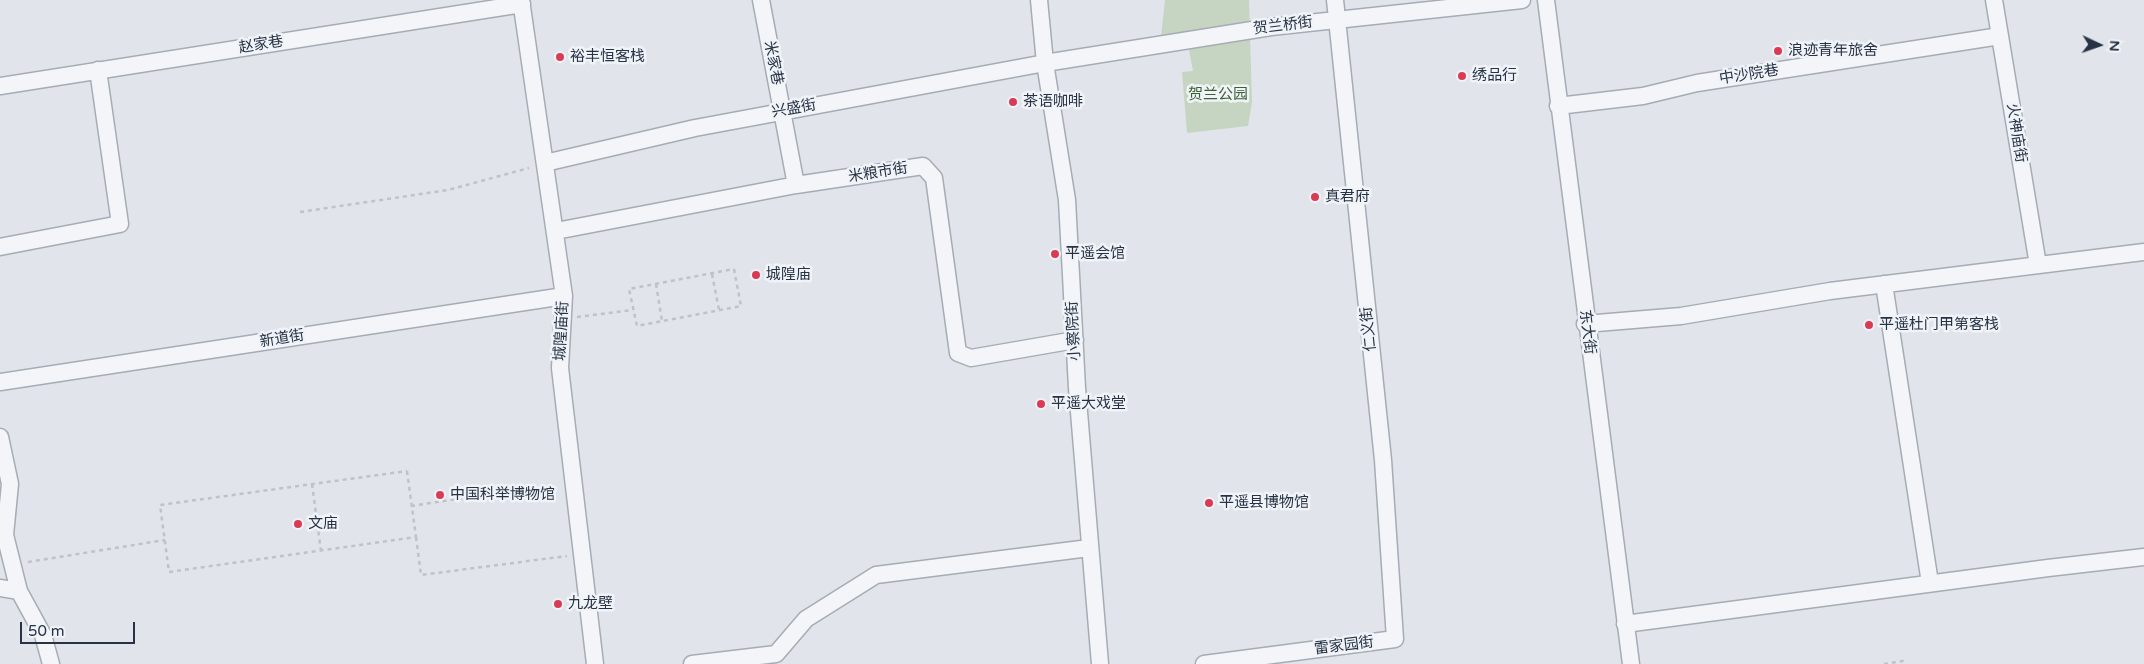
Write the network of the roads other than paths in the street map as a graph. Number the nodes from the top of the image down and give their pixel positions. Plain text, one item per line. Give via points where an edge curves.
1 (761, 0) edge
2 (1039, 0) edge
3 (1335, 0) edge
4 (1522, 0) edge
5 (1546, 0) edge
6 (1994, 0) edge
7 (521, 2) edge
8 (1338, 20) junction
9 (2000, 36) junction
10 (1045, 63) junction
11 (98, 70) junction
12 (0, 86) edge
13 (1558, 106) junction
14 (782, 111) junction
15 (545, 163) junction
16 (796, 185) junction
17 (556, 232) junction
18 (0, 247) edge
19 (2144, 252) edge
20 (2038, 265) junction
21 (1884, 284) junction
22 (564, 296) junction
23 (1586, 324) junction
24 (1075, 340) junction
25 (0, 382) edge
26 (0, 437) edge
27 (2, 537) edge
28 (1089, 548) junction
29 (2144, 557) edge
30 (1930, 583) junction
31 (0, 588) edge
32 (19, 591) junction
33 (1626, 624) junction
34 (1395, 639) joint
35 (1284, 659) edge
36 (51, 664) edge
37 (595, 664) edge
38 (692, 664) edge
39 (1100, 664) edge
40 (1204, 664) edge
41 (1631, 664) edge

1 - 14 street, 米家巷
2 - 10 street, 小察院街
3 - 8 street, 仁义街
4 - 8 street, 贺兰桥街
5 - 13 street, 东大街
6 - 9 street, 火神庙街
7 - 11 street, 赵家巷
7 - 15 street, 城隍庙街
8 - 10 street, 贺兰桥街 via 1271,27
8 - 34 street, 仁义街 via 1383,460
9 - 13 street, 中沙院巷 via 1697,83 1643,96
9 - 20 street, 火神庙街
10 - 14 street, 兴盛街
10 - 24 street, 小察院街 via 1067,200
11 - 12 street, 赵家巷
11 - 18 street via 120,224
13 - 23 street, 东大街
14 - 15 street, 兴盛街
14 - 16 street, 米家巷
15 - 17 street, 城隍庙街
16 - 17 street, 米粮市街
16 - 24 street, 米粮市街 via 923,166 934,178 958,353 970,358
17 - 22 street, 城隍庙街
19 - 20 street
20 - 21 street
21 - 23 street via 1681,316
21 - 30 street
22 - 25 street, 新道街
22 - 37 street, 城隍庙街 via 560,368
23 - 33 street, 东大街
24 - 28 street, 小察院街
26 - 27 street via 10,484
27 - 32 street
28 - 38 street via 876,575 806,619 776,654
28 - 39 street, 小察院街
29 - 30 street
30 - 33 street
31 - 32 street
32 - 36 street via 43,635
33 - 41 street, 东大街
34 - 35 street, 雷家园街
35 - 40 street, 雷家园街

